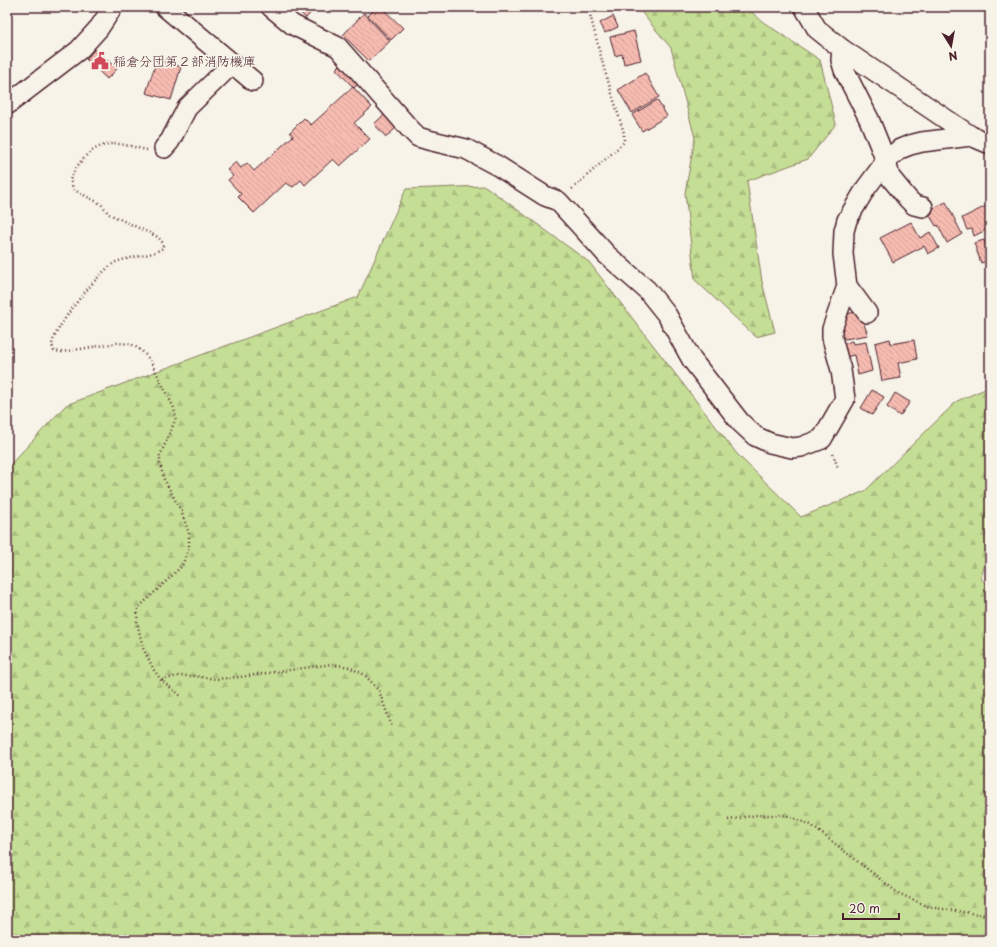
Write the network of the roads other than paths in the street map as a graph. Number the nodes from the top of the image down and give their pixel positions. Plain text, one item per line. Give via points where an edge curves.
1 (113, 7) edge
2 (165, 7) edge
3 (271, 7) edge
4 (804, 7) edge
5 (842, 50) junction
6 (232, 64) junction
7 (253, 80) dead end
8 (7, 105) edge
9 (972, 136) junction
10 (990, 144) edge
11 (164, 148) road end
12 (886, 161) junction
13 (924, 207) dead end
14 (846, 286) junction
15 (867, 313) dead end

1 - 8 street via 99,28 79,50
2 - 6 street
3 - 14 street via 293,25 338,47 418,137 466,149 545,196 558,201 607,255 647,290 667,315 692,360 740,422 755,436 770,443 792,448 822,439 845,398 832,329
4 - 5 street via 817,29
5 - 9 street
5 - 12 street via 844,70 869,119
6 - 7 street
6 - 11 street via 187,108
9 - 10 street
9 - 12 street via 910,145 900,149
12 - 13 street via 890,177 897,186 914,205
12 - 14 street via 847,220 843,254
14 - 15 street

